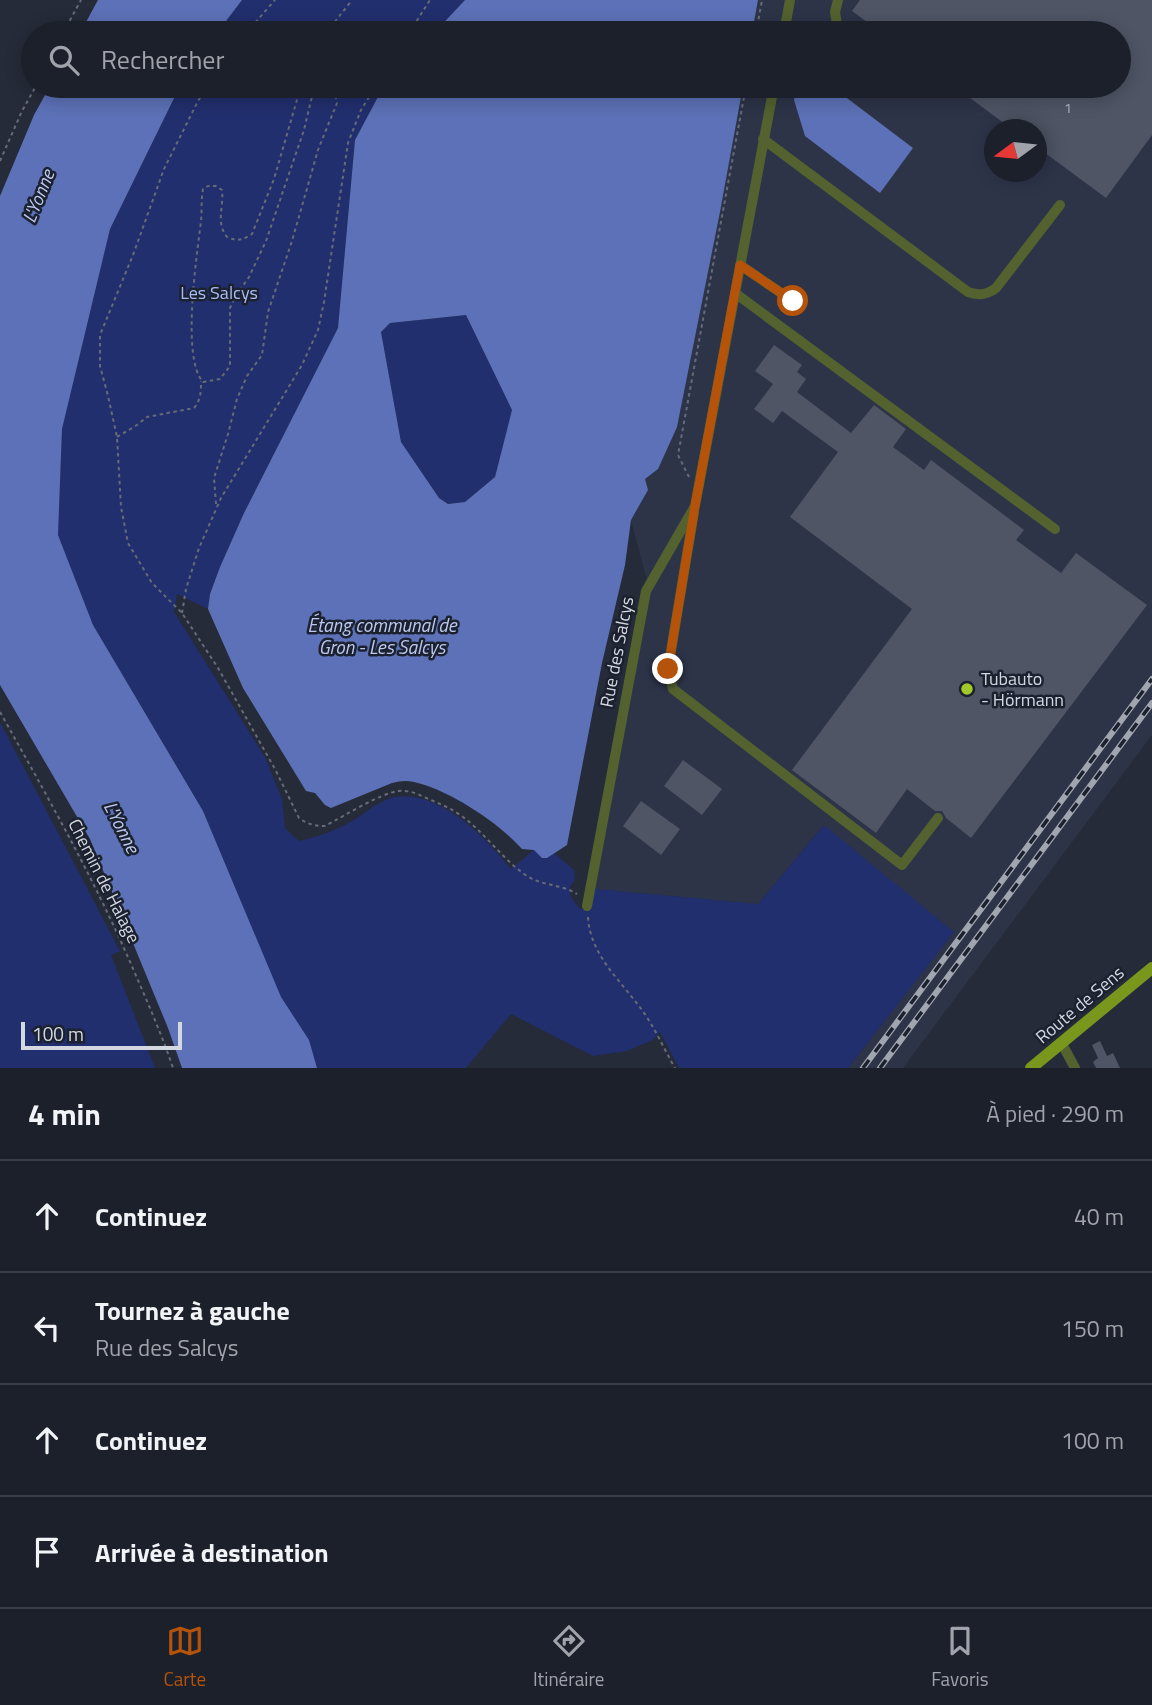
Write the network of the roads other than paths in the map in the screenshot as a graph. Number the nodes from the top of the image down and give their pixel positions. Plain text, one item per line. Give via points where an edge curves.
1 (790, 0) edge
2 (838, 0) edge
3 (786, 21) edge
4 (836, 21) edge
5 (772, 98) edge
6 (764, 139) junction
7 (1060, 205) dead end
8 (740, 265) junction
9 (735, 293) junction
10 (793, 301) dead end
11 (695, 506) junction
12 (1055, 528) dead end
13 (938, 818) dead end
14 (587, 906) road end
15 (1151, 972) edge
16 (1062, 1044) junction
17 (1031, 1068) edge
18 (1075, 1068) edge

1 - 3 street
2 - 4 street
5 - 6 street, Rue des Salcys
6 - 7 street via 975,295 996,288
6 - 8 street, Rue des Salcys
8 - 9 street, Rue des Salcys
8 - 10 street
9 - 11 street, Rue des Salcys
9 - 12 street
11 - 13 street via 668,669 673,690 902,864
11 - 14 street, Rue des Salcys via 646,592
15 - 16 main road, Route de Sens
16 - 17 main road, Route de Sens
16 - 18 street

